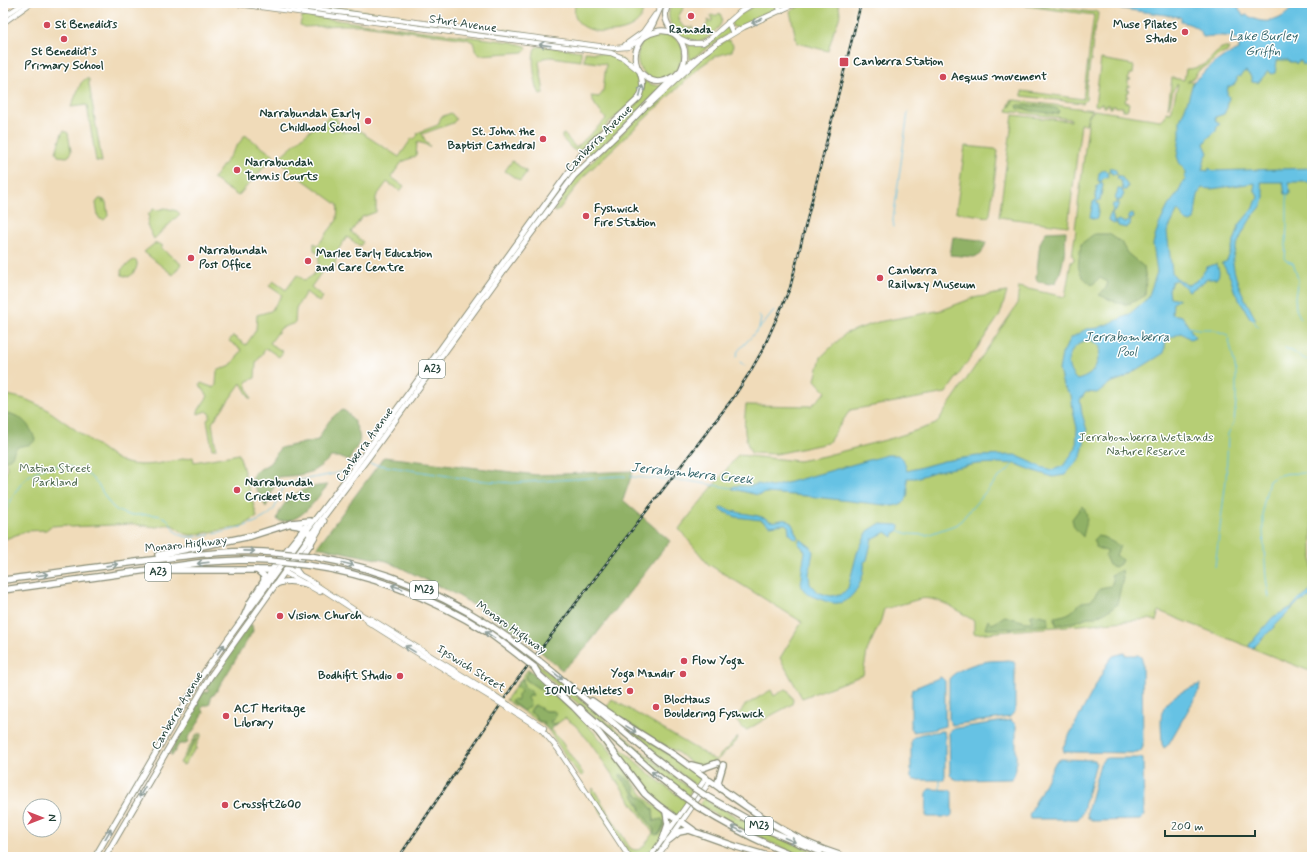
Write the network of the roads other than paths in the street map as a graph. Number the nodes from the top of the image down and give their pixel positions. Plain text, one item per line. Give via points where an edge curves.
1 (24, 3) edge
2 (31, 3) edge
3 (230, 3) edge
4 (270, 3) edge
5 (669, 3) edge
6 (754, 3) edge
7 (777, 3) edge
8 (781, 3) edge
9 (797, 3) edge
10 (662, 5) edge
11 (782, 10) junction
12 (10, 12) junction
13 (16, 14) junction
14 (3, 17) edge
15 (728, 22) junction
16 (3, 23) edge
17 (734, 33) junction
18 (677, 37) junction
19 (643, 38) junction
20 (610, 48) junction
21 (706, 52) junction
22 (640, 72) junction
23 (679, 72) junction
24 (625, 127) junction
25 (586, 150) junction
26 (600, 151) junction
27 (592, 155) junction
28 (579, 158) junction
29 (576, 173) junction
30 (328, 511) junction
31 (317, 516) junction
32 (310, 521) junction
33 (285, 525) junction
34 (307, 531) junction
35 (310, 544) junction
36 (135, 561) junction
37 (285, 569) junction
38 (257, 570) junction
39 (275, 570) junction
40 (299, 574) junction
41 (112, 575) junction
42 (3, 580) edge
43 (306, 584) junction
44 (275, 585) junction
45 (3, 590) edge
46 (338, 601) junction
47 (244, 617) junction
48 (534, 667) junction
49 (210, 677) junction
50 (199, 681) junction
51 (576, 691) junction
52 (200, 692) junction
53 (508, 706) junction
54 (545, 729) junction
55 (548, 736) junction
56 (558, 749) junction
57 (680, 759) junction
58 (151, 761) junction
59 (154, 772) junction
60 (141, 778) junction
61 (708, 780) junction
62 (722, 789) junction
63 (666, 811) junction
64 (679, 821) junction
65 (699, 833) junction
66 (117, 836) junction
67 (663, 839) junction
68 (669, 840) junction
69 (627, 856) edge
70 (650, 856) edge
71 (95, 857) edge
72 (100, 857) edge
73 (105, 857) edge
74 (632, 857) edge
75 (657, 857) edge
76 (771, 857) edge
77 (798, 857) edge
78 (837, 857) edge
79 (841, 857) edge

1 - 12 main road
2 - 13 main road
22 -> 3 main road, Sturt Avenue via 626,60 611,53
4 - 20 main road, Sturt Avenue
5 - 18 highway, Canberra Avenue / A23 via 665,12 666,21
6 - 15 main road
7 - 11 main road
8 - 11 main road
9 - 11 main road
10 - 19 highway, Canberra Avenue / A23
10 - 20 main road via 647,29 640,35 627,44
11 -> 17 main road
12 - 13 main road
12 - 14 main road
13 - 16 main road
15 - 17 main road
15 - 18 main road via 710,39 701,43 690,43
17 - 21 main road
18 - 19 highway via 661,31
18 - 23 highway, Canberra Avenue / A23 via 682,42 685,52
19 - 20 main road, Sturt Avenue via 626,48
19 - 22 highway, Canberra Avenue / A23 via 636,53 636,63
21 - 23 main road
21 - 24 main road
22 - 23 highway via 656,82
25 -> 22 highway, Canberra Avenue / A23 via 639,98 643,87
23 - 24 highway, Canberra Avenue / A23
24 - 26 highway, Canberra Avenue / A23
25 - 27 highway via 587,154
25 - 28 highway, Canberra Avenue / A23
26 - 27 highway
26 - 29 highway, Canberra Avenue / A23
27 - 28 highway
28 - 29 highway
28 - 31 highway, Canberra Avenue / A23
29 - 30 highway, Canberra Avenue / A23
30 - 34 highway, Canberra Avenue / A23
30 - 35 highway
31 - 32 highway, A23
31 - 34 highway, Canberra Avenue
32 - 33 highway, A23
32 - 34 highway
33 - 34 highway via 296,525
33 - 36 highway, A23 via 251,536
34 - 35 highway
34 - 37 highway, Canberra Avenue
34 - 39 highway, Canberra Avenue via 287,549
35 - 40 highway via 296,567
42 -> 36 highway, Monaro Highway / A23
36 -> 51 highway, Monaro Highway / M23, bridge via 240,551 310,556 380,573 411,584 464,609 499,631
37 - 39 highway
37 - 40 main road, Ipswich Street
37 - 43 main road, Ipswich Street
37 - 44 highway, Canberra Avenue
38 - 39 highway, A23
38 - 41 highway, A23 via 165,570 120,577
38 - 47 highway via 263,574 264,581 250,602
39 - 47 highway, Canberra Avenue
40 - 46 main road, Ipswich Street
41 - 45 highway, Monaro Highway / A23
48 -> 41 highway, Monaro Highway / M23, bridge via 490,634 458,615 405,590 340,571 270,561 220,561
43 - 44 highway via 281,582
43 - 46 main road, Ipswich Street
44 - 49 highway, Canberra Avenue
46 - 53 main road, Ipswich Street, bridge via 365,617 368,622
50 -> 47 highway, Canberra Avenue
48 - 63 highway via 539,675 596,730 643,791
77 -> 48 highway, Monaro Highway / M23, bridge via 734,828 698,807 640,762
49 - 50 highway
49 - 52 highway, Canberra Avenue
50 - 52 highway
50 - 58 highway, Canberra Avenue
51 -> 57 highway
51 -> 78 highway, Monaro Highway / M23, bridge via 655,758 706,796 776,834
52 - 59 highway, Canberra Avenue
53 - 54 main road, Ipswich Street
53 - 55 main road, Ipswich Street
54 - 55 main road
54 - 56 main road, Ipswich Street
55 - 56 main road, Ipswich Street
56 - 69 main road, Ipswich Street
57 - 61 highway
57 - 62 highway via 700,768 720,764 718,782
58 - 59 highway via 151,769
58 - 60 highway, Canberra Avenue
59 - 60 highway via 146,773
59 -> 66 highway, Canberra Avenue
71 -> 60 highway, Canberra Avenue
61 - 62 highway
61 - 64 main road
62 - 79 highway via 774,824
63 - 64 highway
63 - 67 highway via 668,824
64 - 65 highway
64 - 67 main road
64 - 68 main road
65 - 68 highway via 683,830
65 - 76 highway
66 - 72 highway
66 - 73 highway, Canberra Avenue
67 - 70 main road
68 - 75 main road
69 - 74 main road

